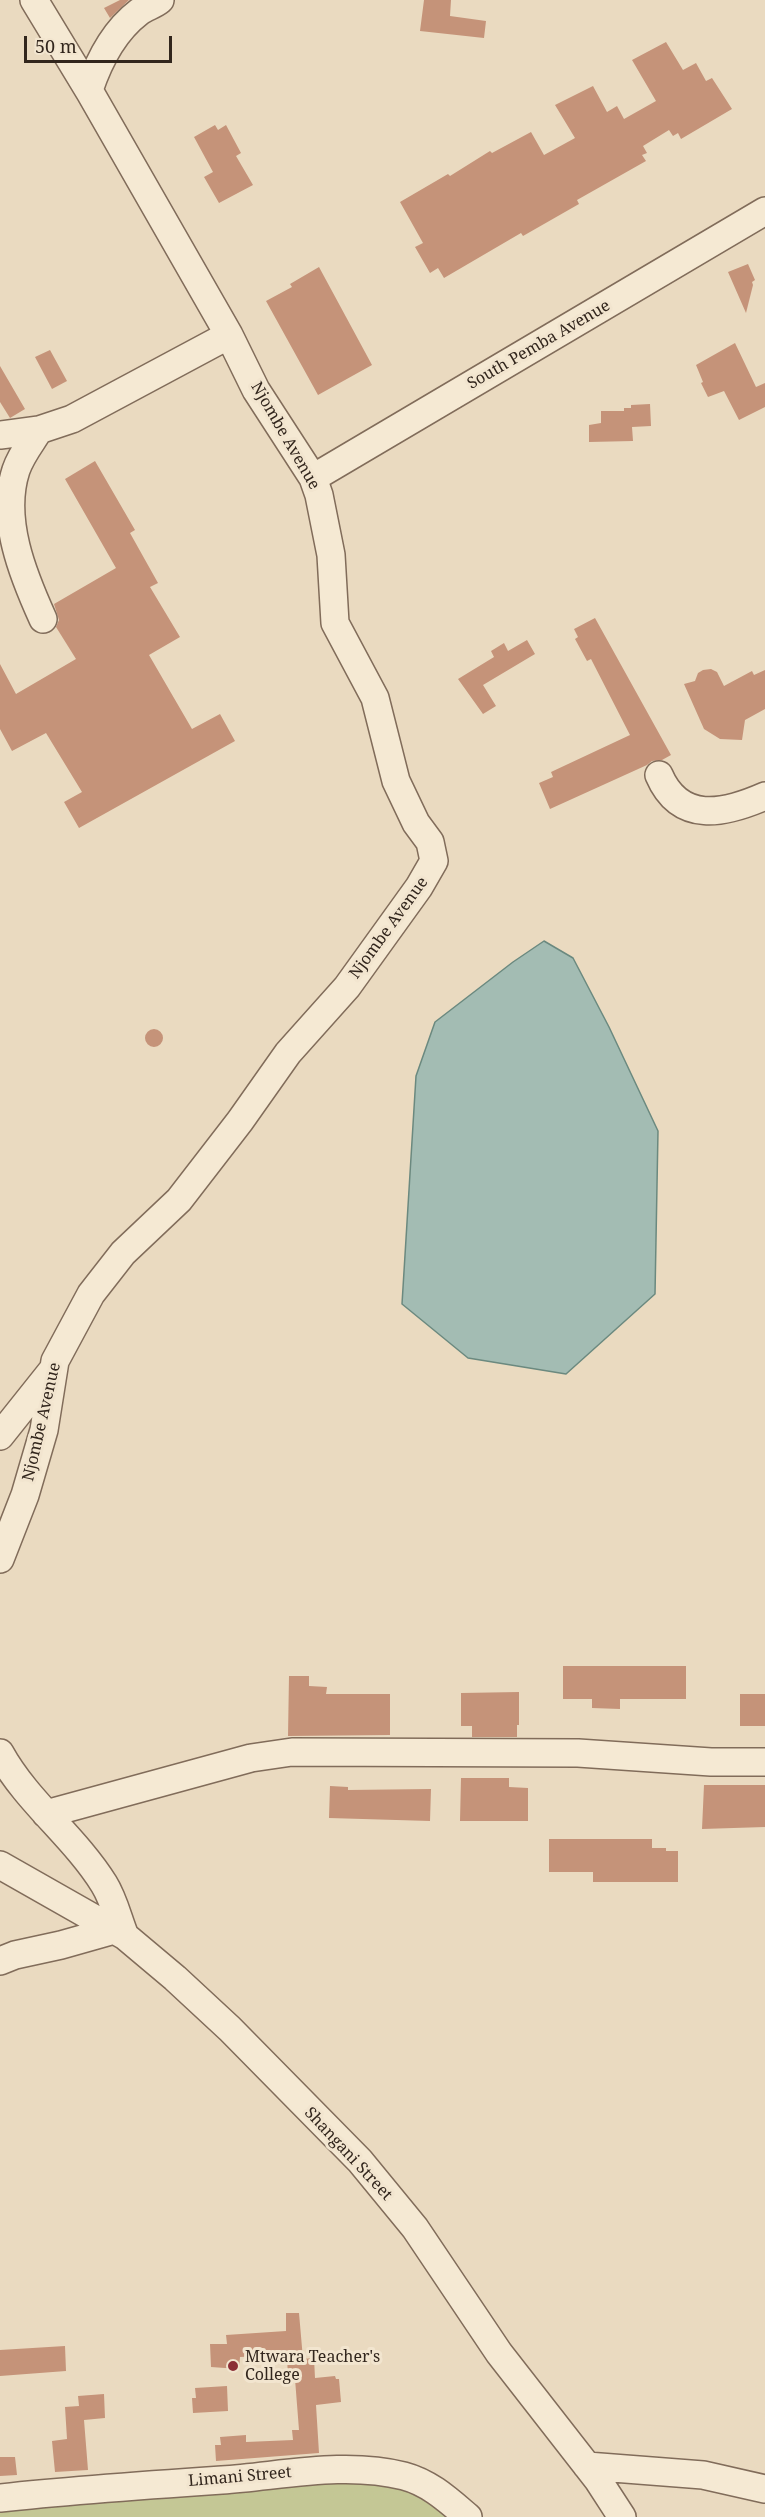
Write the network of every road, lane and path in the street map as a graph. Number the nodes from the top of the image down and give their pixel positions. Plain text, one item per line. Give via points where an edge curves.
1 (34, 0) edge
2 (160, 0) edge
3 (89, 90) junction
4 (765, 211) edge
5 (229, 335) junction
6 (39, 430) junction
7 (0, 435) edge
8 (313, 478) junction
9 (43, 619) dead end
10 (659, 775) dead end
11 (765, 796) edge
12 (52, 1371) junction
13 (0, 1436) edge
14 (0, 1559) edge
15 (0, 1753) edge
16 (765, 1762) edge
17 (7, 1773) edge
18 (46, 1814) junction
19 (0, 1865) edge
20 (119, 1933) junction
21 (0, 1961) edge
22 (587, 2466) junction
23 (765, 2489) edge
24 (0, 2498) edge
25 (468, 2517) edge
26 (622, 2517) edge

1 - 3 street, Njombe Avenue
2 - 3 street via 140,11 116,34
3 - 5 street, Njombe Avenue
4 - 8 street, South Pemba Avenue
5 - 6 street via 72,419
5 - 8 street, Njombe Avenue via 256,390
6 - 7 street
6 - 9 street via 16,468 10,512 31,592
8 - 12 street, Njombe Avenue via 331,555 335,623 375,698 396,781 430,842 434,861 347,987 288,1053 179,1200 110,1268 77,1318
10 - 11 street via 670,795 686,808 698,811
12 - 13 street
12 - 14 street, Njombe Avenue via 44,1430 25,1495
15 - 17 street
16 - 18 street via 578,1753 292,1752 228,1764
17 - 18 street
18 - 20 street via 104,1884
19 - 20 street, Shangani Street
20 - 21 street
20 - 22 street, Shangani Street via 230,2030 360,2161 415,2228 499,2353
22 - 23 street via 703,2475
22 - 26 street, Shangani Street
24 - 25 street, Limani Street via 306,2471 369,2472 420,2482

